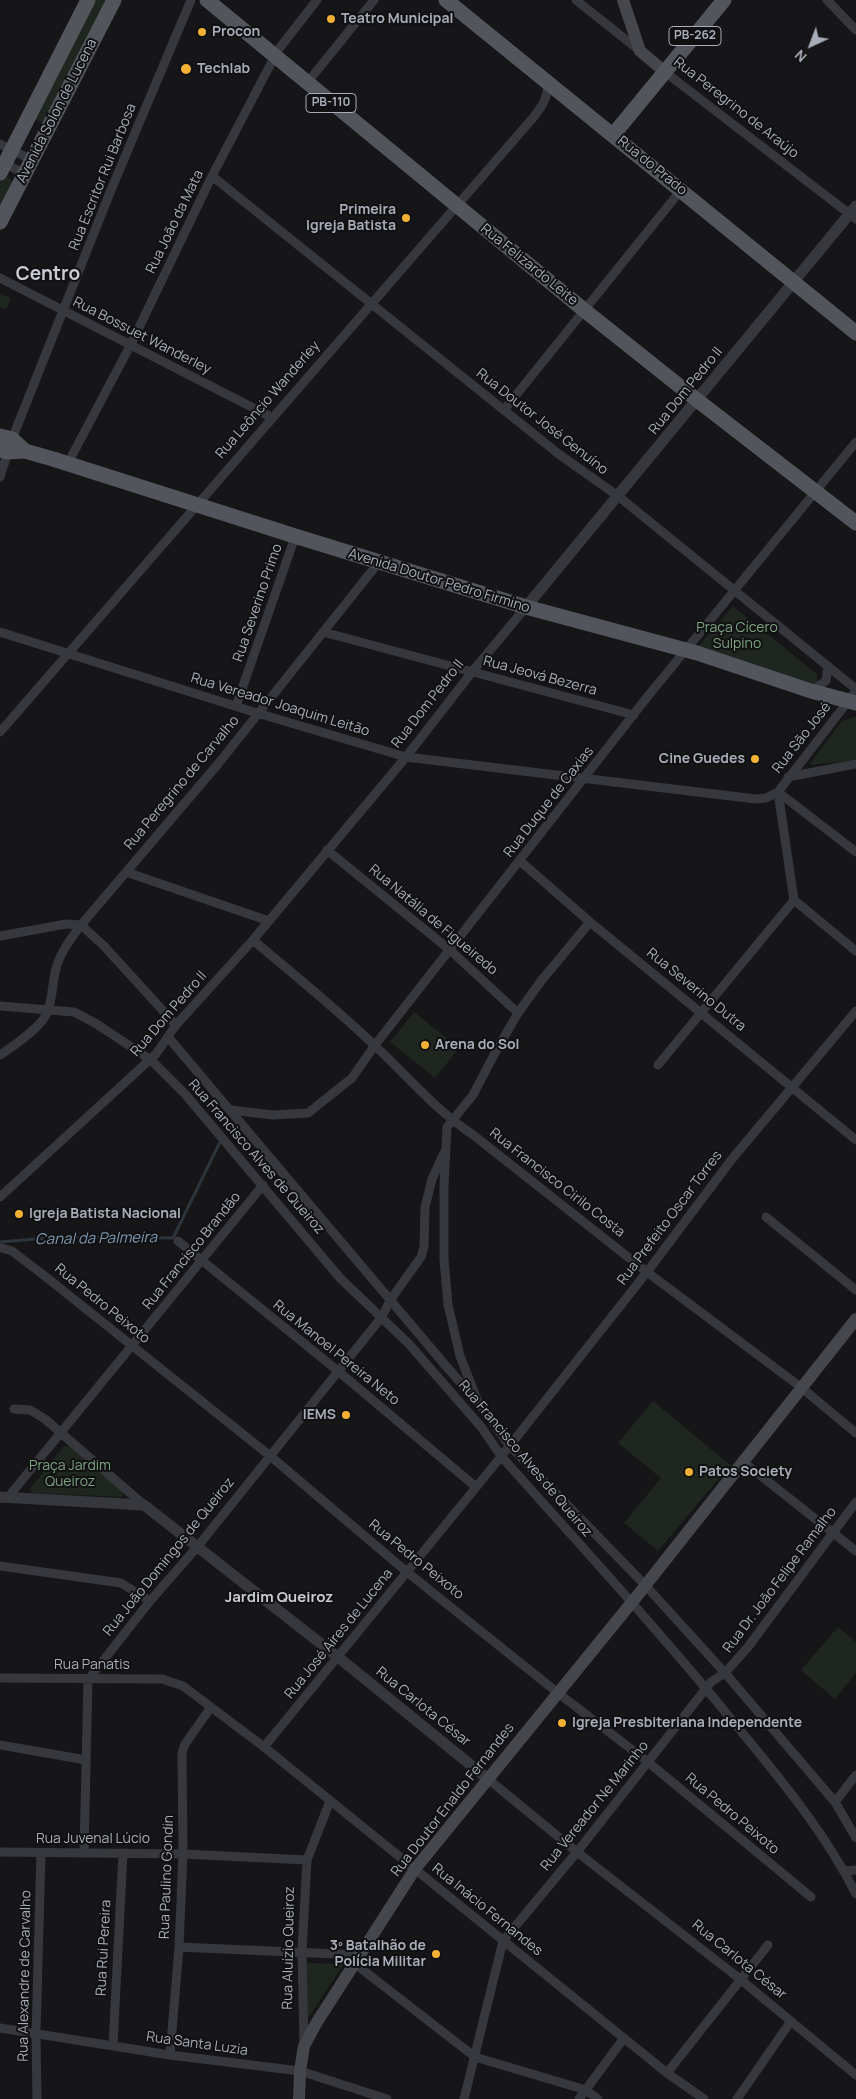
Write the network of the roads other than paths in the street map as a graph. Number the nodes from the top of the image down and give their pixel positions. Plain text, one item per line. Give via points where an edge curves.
1 (88, 0) edge
2 (114, 0) edge
3 (191, 0) edge
4 (207, 0) edge
5 (317, 0) edge
6 (374, 0) edge
7 (446, 0) edge
8 (576, 0) edge
9 (623, 0) edge
10 (724, 0) edge
11 (827, 0) edge
12 (856, 30) edge
13 (640, 52) junction
14 (275, 55) junction
15 (665, 72) junction
16 (548, 82) junction
17 (307, 83) junction
18 (31, 113) junction
19 (50, 124) junction
20 (613, 135) junction
21 (3, 158) edge
22 (28, 167) junction
23 (212, 176) junction
24 (682, 190) junction
25 (455, 205) junction
26 (854, 213) edge
27 (0, 222) edge
28 (0, 278) edge
29 (794, 282) junction
30 (370, 303) junction
31 (584, 310) junction
32 (63, 311) junction
33 (856, 333) edge
34 (130, 346) junction
35 (697, 400) junction
36 (504, 410) junction
37 (271, 417) junction
38 (856, 442) edge
39 (5, 444) edge
40 (68, 463) junction
41 (0, 477) edge
42 (816, 491) junction
43 (618, 496) junction
44 (197, 504) junction
45 (856, 523) edge
46 (295, 537) junction
47 (379, 562) junction
48 (735, 591) junction
49 (526, 608) junction
50 (0, 632) edge
51 (323, 632) junction
52 (685, 651) junction
53 (66, 654) junction
54 (828, 666) junction
55 (472, 672) junction
56 (811, 691) junction
57 (854, 696) edge
58 (236, 706) junction
59 (257, 713) junction
60 (634, 715) junction
61 (0, 732) edge
62 (406, 757) junction
63 (856, 764) edge
64 (788, 777) junction
65 (585, 778) junction
66 (778, 792) junction
67 (766, 798) joint
68 (328, 850) junction
69 (856, 852) edge
70 (520, 861) junction
71 (126, 872) junction
72 (794, 900) junction
73 (269, 921) junction
74 (590, 922) junction
75 (81, 925) junction
76 (0, 936) edge
77 (254, 940) junction
78 (450, 950) junction
79 (856, 951) edge
80 (0, 1006) edge
81 (49, 1008) junction
82 (856, 1011) edge
83 (702, 1012) junction
84 (518, 1013) junction
85 (176, 1025) junction
86 (168, 1037) junction
87 (375, 1045) junction
88 (0, 1055) edge
89 (151, 1060) junction
90 (658, 1065) dead end
91 (793, 1086) junction
92 (230, 1110) junction
93 (451, 1120) junction
94 (856, 1140) edge
95 (445, 1150) junction
96 (263, 1185) junction
97 (0, 1197) edge
98 (766, 1217) dead end
99 (178, 1241) dead end
100 (2, 1248) dead end
101 (202, 1261) junction
102 (647, 1272) junction
103 (856, 1290) edge
104 (391, 1299) junction
105 (381, 1318) junction
106 (856, 1319) edge
107 (132, 1346) junction
108 (338, 1371) junction
109 (802, 1388) junction
110 (478, 1402) junction
111 (14, 1409) dead end
112 (856, 1433) edge
113 (60, 1434) junction
114 (509, 1445) junction
115 (269, 1455) junction
116 (502, 1456) junction
117 (742, 1461) junction
118 (476, 1487) junction
119 (4, 1496) edge
120 (856, 1502) edge
121 (144, 1505) junction
122 (833, 1532) junction
123 (198, 1546) junction
124 (856, 1551) edge
125 (0, 1566) edge
126 (407, 1572) junction
127 (645, 1586) junction
128 (150, 1601) junction
129 (632, 1603) junction
130 (338, 1657) junction
131 (724, 1673) junction
132 (0, 1678) edge
133 (88, 1680) junction
134 (183, 1686) joint
135 (706, 1688) junction
136 (558, 1693) junction
137 (211, 1707) junction
138 (0, 1745) edge
139 (264, 1747) junction
140 (86, 1760) junction
141 (648, 1762) junction
142 (856, 1775) edge
143 (488, 1779) junction
144 (330, 1801) junction
145 (835, 1802) junction
146 (856, 1838) edge
147 (0, 1852) edge
148 (577, 1852) junction
149 (41, 1853) junction
150 (84, 1853) junction
151 (122, 1853) junction
152 (183, 1854) junction
153 (307, 1860) junction
154 (415, 1869) junction
155 (856, 1870) edge
156 (845, 1872) junction
157 (856, 1894) edge
158 (811, 1897) dead end
159 (503, 1940) junction
160 (768, 1945) dead end
161 (179, 1947) junction
162 (302, 1951) junction
163 (357, 1959) junction
164 (740, 1979) junction
165 (790, 2021) junction
166 (0, 2028) edge
167 (36, 2034) junction
168 (624, 2038) junction
169 (112, 2046) junction
170 (304, 2046) junction
171 (170, 2055) junction
172 (476, 2058) junction
173 (300, 2071) junction
174 (667, 2073) junction
175 (856, 2075) edge
176 (586, 2090) junction
177 (37, 2099) edge
178 (299, 2099) edge
179 (387, 2099) edge
180 (464, 2099) edge
181 (579, 2099) edge
182 (598, 2099) edge
183 (704, 2099) edge
184 (737, 2099) edge

1 - 18 main road, Avenida Solon de Lucena
2 - 19 main road, Avenida Solon de Lucena
3 - 32 street, Rua Escritor Rui Barbosa
4 - 14 main road, Rua Felizardo Leite / PB-110
5 - 14 street, Rua João da Mata
6 - 17 street
7 - 16 main road, Rua do Prado
8 - 13 street, Rua Peregrino de Araújo
9 - 13 main road
10 - 15 main road, PB-262
11 - 12 street
13 - 15 main road, Rua Peregrino de Araújo
14 - 17 main road, Rua Felizardo Leite / PB-110
14 - 23 street, Rua João da Mata
15 - 20 main road, PB-262
15 - 26 street, Rua Peregrino de Araújo
16 - 20 main road, Rua do Prado
16 - 25 street, Rua Leôncio Wanderley via 548,94 540,109
17 - 25 main road, Rua Felizardo Leite / PB-110
18 - 19 main road via 36,125
18 - 21 main road, Avenida Solon de Lucena
19 - 22 main road, Avenida Solon de Lucena
20 - 24 main road, Rua do Prado
21 - 22 street
21 - 22 street
22 - 27 main road, Avenida Solon de Lucena
23 - 30 street, Rua Doutor José Genuíno
23 - 34 street, Rua João da Mata
24 - 29 main road, Rua do Prado
24 - 31 street
25 - 30 street, Rua Leôncio Wanderley
25 - 31 main road, Rua Felizardo Leite / PB-110
26 - 29 street, Rua Dom Pedro II
28 - 32 street, Rua Bossuet Wanderley
29 - 33 main road, Rua do Prado
29 - 35 street, Rua Dom Pedro II
30 - 36 street, Rua Doutor José Genuíno
30 - 37 street, Rua Leôncio Wanderley
31 - 35 main road, Rua Felizardo Leite / PB-110
31 - 36 street
32 - 34 street, Rua Bossuet Wanderley
32 - 39 street, Rua Escritor Rui Barbosa
34 - 37 street, Rua Bossuet Wanderley
34 - 40 street, Rua João da Mata
35 - 42 main road, Rua Felizardo Leite
35 - 43 street, Rua Dom Pedro II
36 - 43 street, Rua Doutor José Genuíno
37 - 44 street, Rua Leôncio Wanderley
38 - 42 street, Rua Duque de Caxias
39 - 40 main road, Avenida Doutor Pedro Firmino
39 - 41 street, Rua Escritor Rui Barbosa
40 - 44 main road, Avenida Doutor Pedro Firmino
42 - 45 main road, Rua Felizardo Leite
42 - 48 street, Rua Duque de Caxias
43 - 48 street, Rua Doutor José Genuíno
43 - 49 street, Rua Dom Pedro II
44 - 46 main road, Avenida Doutor Pedro Firmino
44 - 53 street, Rua Leôncio Wanderley
46 - 47 main road, Avenida Doutor Pedro Firmino
46 - 58 street, Rua Severino Primo
47 - 49 main road, Avenida Doutor Pedro Firmino
47 - 51 street, Rua Peregrino de Carvalho
48 - 52 street, Rua Duque de Caxias
48 - 54 street, Rua Doutor José Genuíno
49 - 52 main road, Avenida Doutor Pedro Firmino
49 - 55 street, Rua Dom Pedro II
50 - 53 street, Rua Vereador Joaquim Leitão
51 - 55 street, Rua Jeová Bezerra
51 - 59 street, Rua Peregrino de Carvalho
52 - 56 main road, Avenida Doutor Pedro Firmino
52 - 60 street, Rua Duque de Caxias
53 - 58 street, Rua Vereador Joaquim Leitão
53 - 61 street, Rua Leôncio Wanderley
54 - 56 street via 826,681
54 - 57 street, Rua Doutor José Genuíno
55 - 60 street, Rua Jeová Bezerra
55 - 62 street, Rua Dom Pedro II
56 - 57 main road, Avenida Doutor Pedro Firmino
57 - 64 street, Rua São José
58 - 59 street, Rua Vereador Joaquim Leitão
59 - 62 street, Rua Vereador Joaquim Leitão
59 - 71 street, Rua Peregrino de Carvalho
60 - 65 street, Rua Duque de Caxias
62 - 65 street, Rua Vereador Joaquim Leitão
62 - 68 street, Rua Dom Pedro II
63 - 64 street
64 - 66 street, Rua São José
65 - 67 street, Rua Vereador Joaquim Leitão
65 - 70 street, Rua Duque de Caxias
66 - 67 street, Rua São José
66 - 69 street
66 - 72 street
68 - 73 street, Rua Dom Pedro II
68 - 78 street, Rua Natália de Figueiredo
70 - 74 street, Rua Severino Dutra
70 - 78 street, Rua Duque de Caxias
71 - 73 street
71 - 75 street, Rua Peregrino de Carvalho
72 - 79 street
72 - 83 street
73 - 77 street, Rua Dom Pedro II
74 - 83 street, Rua Severino Dutra
74 - 84 street
75 - 76 street via 66,924
75 - 81 street, Rua Peregrino de Carvalho via 62,952
75 - 85 street
77 - 85 street, Rua Dom Pedro II
77 - 87 street, Rua Francisco Cirilo Costa
78 - 84 street, Rua Natália de Figueiredo
78 - 87 street, Rua Duque de Caxias
80 - 81 street, Rua Francisco Alves de Queiroz
81 - 88 street via 31,1032
81 - 89 street, Rua Francisco Alves de Queiroz via 85,1017
82 - 91 street, Rua Prefeito Oscar Torres
83 - 90 street
83 - 91 street, Rua Severino Dutra
84 - 93 street via 474,1095
85 - 86 street, Rua Dom Pedro II
86 - 89 street, Rua Dom Pedro II
86 - 92 street
87 - 92 street, Rua Duque de Caxias via 352,1078 308,1113 273,1115
87 - 93 street, Rua Francisco Cirilo Costa
89 - 96 street, Rua Francisco Alves de Queiroz via 185,1094
89 - 97 street, Rua Dom Pedro II
91 - 94 street, Rua Severino Dutra
91 - 102 street, Rua Prefeito Oscar Torres via 732,1159
92 - 104 street
93 - 95 street via 447,1127
93 - 102 street, Rua Francisco Cirilo Costa
95 - 104 street, Rua João Domingos de Queiroz via 432,1179 425,1207 421,1257
95 - 110 street via 443,1225 448,1306 460,1356
96 - 101 street, Rua Francisco Brandão
96 - 105 street, Rua Francisco Alves de Queiroz via 329,1266
98 - 103 street
99 - 101 street, Rua Manoel Pereira Neto
100 - 107 street, Rua Pedro Peixoto via 12,1251
101 - 107 street, Rua Francisco Brandão
101 - 108 street, Rua Manoel Pereira Neto
102 - 109 street, Rua Francisco Cirilo Costa
102 - 114 street, Rua Prefeito Oscar Torres
104 - 105 street, Rua João Domingos de Queiroz
104 - 110 street
105 - 108 street, Rua João Domingos de Queiroz
105 - 116 street, Rua Francisco Alves de Queiroz via 409,1344 482,1428
106 - 109 main road, Rua Doutor Enaldo Fernandes
107 - 113 street, Rua Francisco Brandão
107 - 115 street, Rua Pedro Peixoto
108 - 115 street, Rua João Domingos de Queiroz
108 - 118 street, Rua Manoel Pereira Neto
109 - 112 street, Rua Francisco Cirilo Costa
109 - 117 main road, Rua Doutor Enaldo Fernandes
110 - 114 street
111 - 113 street, Rua Carlota César via 35,1413
113 - 119 street, Rua Francisco Brandão
113 - 121 street, Rua Carlota César
114 - 116 street, Rua José Aires de Lucena
114 - 127 street
115 - 123 street, Rua João Domingos de Queiroz
115 - 126 street, Rua Pedro Peixoto
116 - 118 street, Rua José Aires de Lucena
116 - 129 street, Rua Francisco Alves de Queiroz
117 - 122 street
117 - 127 main road, Rua Doutor Enaldo Fernandes
118 - 126 street, Rua José Aires de Lucena
119 - 121 street
120 - 122 street, Rua Dr. João Felipe Ramalho
121 - 123 street, Rua Carlota César
122 - 124 street
122 - 131 street, Rua Dr. João Felipe Ramalho via 748,1647
123 - 128 street, Rua João Domingos de Queiroz
123 - 130 street, Rua Carlota César
125 - 128 street via 121,1583
126 - 130 street, Rua José Aires de Lucena
126 - 136 street, Rua Pedro Peixoto
127 - 129 main road, Rua Doutor Enaldo Fernandes
127 - 131 street
128 - 133 street, Rua João Domingos de Queiroz
129 - 135 street, Rua Francisco Alves de Queiroz
129 - 136 main road, Rua Doutor Enaldo Fernandes
130 - 139 street, Rua José Aires de Lucena
130 - 143 street, Rua Carlota César
131 - 135 street, Rua Dr. João Felipe Ramalho
131 - 145 street
132 - 133 street, Rua Panatis
133 - 134 street, Rua Panatis via 162,1680
133 - 140 street
134 - 137 street, Rua Inácio Fernandes
135 - 141 street, Rua Vereador Ne Marinho
135 - 156 street, Rua Francisco Alves de Queiroz via 815,1824
136 - 141 street, Rua Pedro Peixoto
136 - 143 main road, Rua Doutor Enaldo Fernandes
137 - 139 street, Rua Inácio Fernandes
137 - 152 street, Rua Paulino Gondin via 183,1750
138 - 140 street
139 - 144 street, Rua Inácio Fernandes
140 - 150 street
141 - 148 street, Rua Vereador Ne Marinho
141 - 158 street, Rua Pedro Peixoto
142 - 145 street
143 - 148 street, Rua Carlota César
143 - 154 main road, Rua Doutor Enaldo Fernandes
144 - 153 street, Rua Aluízio Queiroz
144 - 154 street, Rua Inácio Fernandes
145 - 146 street
147 - 149 street, Rua Juvenal Lúcio
148 - 159 street, Rua Vereador Ne Marinho
148 - 164 street, Rua Carlota César
149 - 150 street, Rua Juvenal Lúcio
149 - 167 street, Rua Alexandre de Carvalho
150 - 151 street, Rua Juvenal Lúcio
151 - 152 street, Rua Juvenal Lúcio
151 - 169 street, Rua Rui Pereira
152 - 153 street, Rua Juvenal Lúcio
152 - 161 street, Rua Paulino Gondin
153 - 162 street, Rua Aluízio Queiroz
154 - 159 street, Rua Inácio Fernandes
154 - 163 main road, Rua Doutor Enaldo Fernandes
155 - 156 street
156 - 157 street, Rua Francisco Alves de Queiroz
159 - 168 street, Rua Inácio Fernandes
159 - 172 street
160 - 164 street
161 - 162 street
161 - 171 street, Rua Paulino Gondin
162 - 163 street
162 - 170 street, Rua Aluízio Queiroz
163 - 170 main road, Rua Doutor Enaldo Fernandes
163 - 172 street
164 - 165 street, Rua Carlota César
164 - 174 street
165 - 175 street, Rua Carlota César
165 - 184 street
166 - 167 street, Rua Santa Luzia
167 - 169 street, Rua Santa Luzia
167 - 177 street, Rua Alexandre de Carvalho
168 - 174 street, Rua Inácio Fernandes
168 - 176 street
169 - 171 street, Rua Santa Luzia
170 - 173 main road, Rua Aluízio Queiroz
171 - 173 street, Rua Santa Luzia
172 - 176 street
172 - 180 street
173 - 178 main road, Rua Aluízio Queiroz
173 - 179 street, Rua Santa Luzia
174 - 183 street, Rua Inácio Fernandes
176 - 181 street
176 - 182 street

